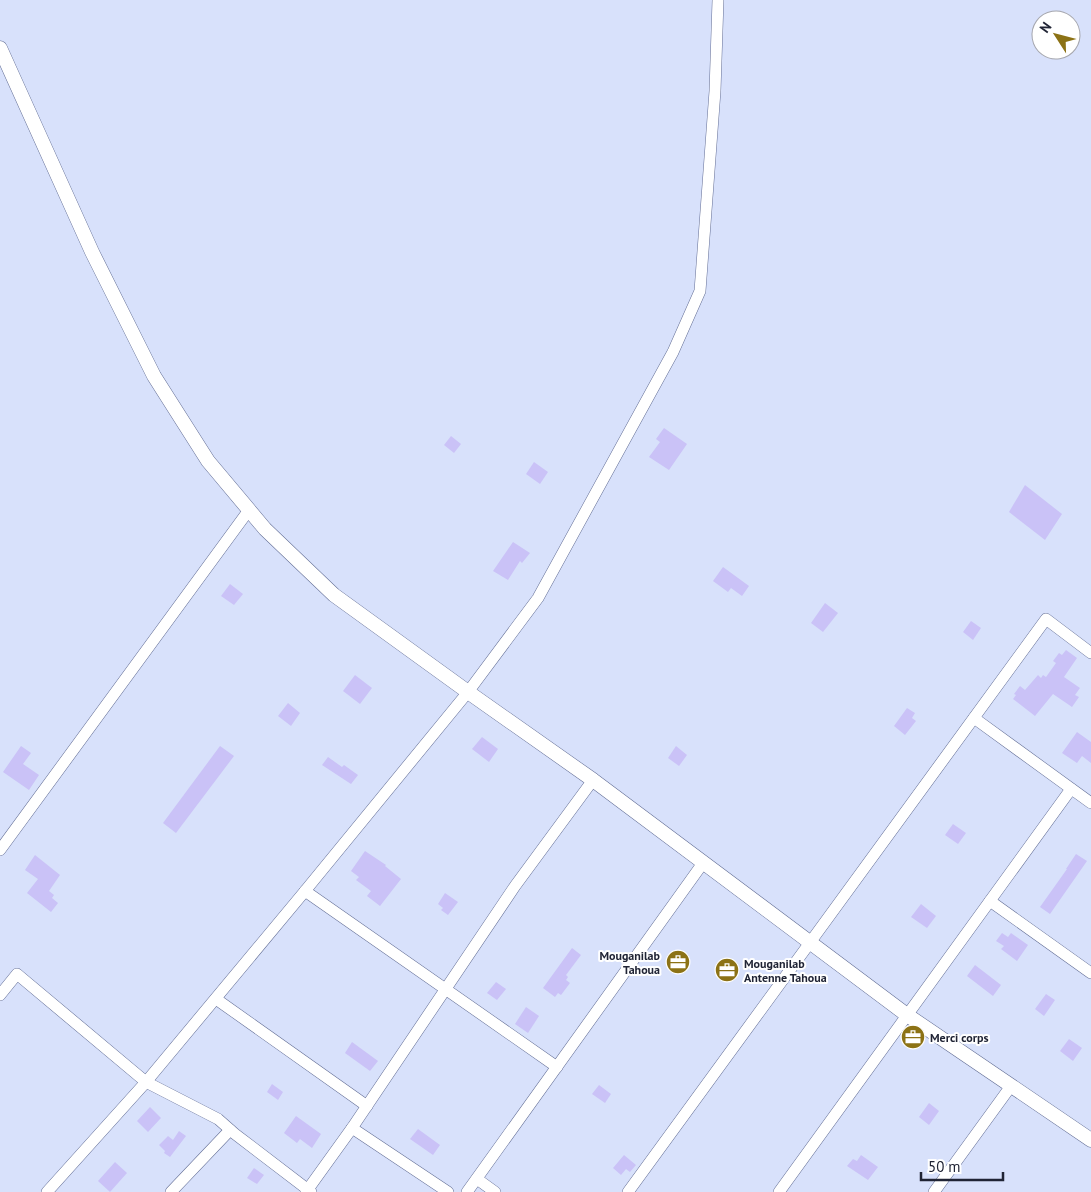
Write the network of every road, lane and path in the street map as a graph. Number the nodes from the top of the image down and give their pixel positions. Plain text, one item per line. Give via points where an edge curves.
1 (718, 0) edge
2 (0, 48) edge
3 (249, 510) junction
4 (1091, 653) edge
5 (468, 692) junction
6 (974, 718) junction
7 (593, 780) junction
8 (1071, 789) junction
9 (1091, 803) edge
10 (0, 850) edge
11 (703, 864) junction
12 (305, 891) junction
13 (990, 901) junction
14 (811, 943) junction
15 (1091, 973) edge
16 (446, 989) junction
17 (0, 995) edge
18 (216, 998) junction
19 (907, 1015) junction
20 (557, 1066) junction
21 (146, 1082) junction
22 (1011, 1086) junction
23 (367, 1106) junction
24 (352, 1128) junction
25 (230, 1130) junction
26 (1091, 1140) edge
27 (477, 1179) junction
28 (309, 1191) edge
29 (47, 1192) edge
30 (171, 1192) edge
31 (448, 1192) edge
32 (467, 1192) edge
33 (494, 1192) edge
34 (628, 1192) edge
35 (779, 1192) edge
36 (934, 1192) edge

1 - 5 street via 715,91 700,291 673,352 538,598
2 - 3 street via 92,252 154,376 208,461
3 - 5 street via 334,594
3 - 10 street
4 - 6 street via 1046,619
5 - 7 street
5 - 12 street
6 - 8 street
6 - 14 street
7 - 11 street
7 - 16 street via 515,886
8 - 9 street
8 - 13 street
11 - 14 street
11 - 20 street
12 - 16 street
12 - 18 street
13 - 15 street
13 - 19 street
14 - 19 street
14 - 34 street
16 - 20 street
16 - 23 street
17 - 21 street via 17,974
18 - 21 street
18 - 23 street
19 - 22 street
19 - 35 street
20 - 27 street
21 - 25 street via 218,1119
21 - 29 street
22 - 26 street
22 - 36 street
23 - 24 street
24 - 28 street
24 - 31 street
25 - 28 street
25 - 30 street
27 - 32 street
27 - 33 street

